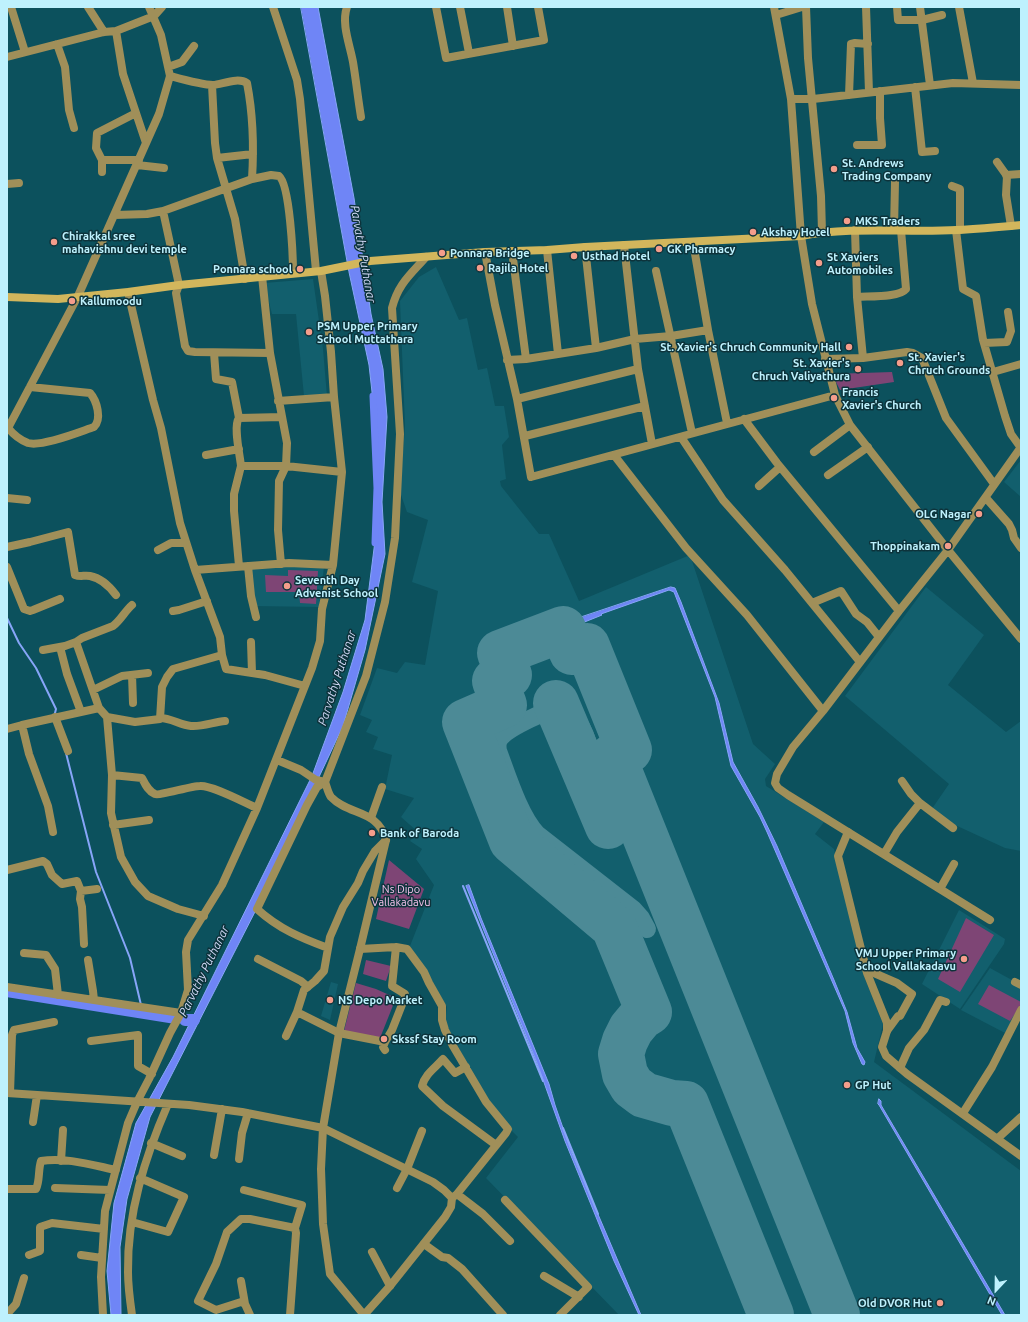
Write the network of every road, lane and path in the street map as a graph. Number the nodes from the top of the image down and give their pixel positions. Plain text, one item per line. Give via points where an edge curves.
1 (11, 7) edge
2 (88, 7) edge
3 (149, 7) edge
4 (162, 7) edge
5 (273, 7) edge
6 (436, 7) edge
7 (460, 7) edge
8 (507, 7) edge
9 (538, 7) edge
10 (802, 7) edge
11 (806, 7) edge
12 (866, 7) edge
13 (897, 7) edge
14 (920, 7) edge
15 (959, 7) edge
16 (346, 8) edge
17 (775, 11) edge
18 (942, 15) dead end
19 (154, 16) junction
20 (922, 20) junction
21 (116, 31) junction
22 (104, 32) junction
23 (57, 44) junction
24 (868, 44) junction
25 (194, 46) dead end
26 (513, 46) junction
27 (25, 52) junction
28 (469, 54) junction
29 (7, 57) edge
30 (168, 66) junction
31 (170, 76) junction
32 (973, 83) junction
33 (1021, 84) edge
34 (212, 85) junction
35 (930, 85) junction
36 (915, 87) junction
37 (880, 91) junction
38 (869, 92) junction
39 (848, 95) junction
40 (791, 99) junction
41 (813, 99) junction
42 (136, 113) junction
43 (361, 118) dead end
44 (74, 128) dead end
45 (146, 143) junction
46 (856, 146) dead end
47 (935, 152) dead end
48 (253, 154) junction
49 (217, 158) junction
50 (102, 160) junction
51 (997, 162) dead end
52 (138, 163) junction
53 (164, 168) dead end
54 (102, 172) dead end
55 (1021, 174) edge
56 (1006, 175) junction
57 (252, 179) junction
58 (895, 182) dead end
59 (19, 183) dead end
60 (7, 184) edge
61 (952, 186) dead end
62 (226, 188) junction
63 (163, 211) junction
64 (115, 215) junction
65 (1021, 225) edge
66 (1011, 226) junction
67 (855, 230) junction
68 (897, 230) junction
69 (958, 230) junction
70 (822, 232) junction
71 (801, 236) junction
72 (693, 242) junction
73 (624, 245) junction
74 (585, 247) junction
75 (547, 250) junction
76 (512, 251) junction
77 (485, 252) junction
78 (426, 257) junction
79 (319, 271) junction
80 (656, 271) dead end
81 (293, 273) junction
82 (262, 276) junction
83 (245, 279) junction
84 (179, 285) junction
85 (128, 292) junction
86 (78, 296) junction
87 (857, 296) junction
88 (7, 297) edge
89 (1008, 312) dead end
90 (708, 330) junction
91 (671, 336) junction
92 (635, 339) junction
93 (984, 343) junction
94 (596, 348) junction
95 (214, 353) junction
96 (270, 353) junction
97 (558, 354) junction
98 (863, 358) junction
99 (526, 359) junction
100 (825, 359) junction
101 (507, 360) junction
102 (1021, 364) edge
103 (638, 369) junction
104 (993, 372) junction
105 (30, 387) junction
106 (835, 395) junction
107 (334, 397) junction
108 (518, 399) junction
109 (278, 400) junction
110 (645, 406) junction
111 (282, 416) junction
112 (239, 418) junction
113 (744, 419) junction
114 (727, 423) junction
115 (850, 425) junction
116 (7, 429) edge
117 (692, 433) junction
118 (525, 436) junction
119 (681, 437) junction
120 (652, 444) junction
121 (868, 448) junction
122 (1021, 448) edge
123 (239, 449) junction
124 (814, 452) dead end
125 (206, 455) dead end
126 (614, 455) junction
127 (241, 466) junction
128 (286, 466) junction
129 (780, 467) junction
130 (342, 472) junction
131 (828, 475) dead end
132 (994, 484) junction
133 (759, 486) dead end
134 (7, 498) edge
135 (986, 498) junction
136 (27, 500) dead end
137 (186, 543) junction
138 (7, 547) edge
139 (1021, 548) edge
140 (158, 550) dead end
141 (948, 550) junction
142 (281, 564) junction
143 (333, 565) junction
144 (244, 566) junction
145 (7, 567) edge
146 (195, 570) junction
147 (116, 595) dead end
148 (60, 599) dead end
149 (207, 601) junction
150 (812, 603) junction
151 (132, 605) dead end
152 (173, 611) dead end
153 (899, 611) junction
154 (256, 617) dead end
155 (879, 636) junction
156 (1021, 639) edge
157 (76, 642) junction
158 (251, 642) dead end
159 (60, 647) junction
160 (43, 650) dead end
161 (222, 654) junction
162 (860, 662) junction
163 (148, 672) dead end
164 (252, 673) junction
165 (132, 675) junction
166 (305, 686) junction
167 (93, 690) junction
168 (133, 703) dead end
169 (99, 708) junction
170 (81, 712) junction
171 (823, 712) junction
172 (55, 717) junction
173 (107, 717) junction
174 (160, 718) junction
175 (225, 721) dead end
176 (22, 724) junction
177 (7, 729) edge
178 (68, 751) dead end
179 (277, 760) junction
180 (112, 775) junction
181 (902, 781) dead end
182 (325, 782) junction
183 (382, 787) dead end
184 (920, 803) junction
185 (257, 808) junction
186 (371, 818) junction
187 (149, 820) dead end
188 (113, 825) junction
189 (953, 828) dead end
190 (53, 832) dead end
191 (848, 832) junction
192 (386, 840) junction
193 (884, 854) junction
194 (954, 864) dead end
195 (7, 870) edge
196 (97, 889) dead end
197 (940, 889) junction
198 (81, 891) junction
199 (204, 916) junction
200 (990, 920) dead end
201 (84, 944) dead end
202 (396, 947) junction
203 (328, 948) junction
204 (360, 949) junction
205 (24, 953) dead end
206 (258, 959) dead end
207 (88, 960) dead end
208 (867, 970) junction
209 (7, 987) edge
210 (308, 987) junction
211 (58, 995) junction
212 (94, 1000) junction
213 (946, 1002) dead end
214 (1021, 1010) edge
215 (297, 1012) junction
216 (181, 1013) junction
217 (54, 1022) dead end
218 (887, 1031) junction
219 (339, 1033) junction
220 (286, 1036) dead end
221 (91, 1041) dead end
222 (466, 1067) junction
223 (900, 1068) junction
224 (152, 1074) junction
225 (9, 1093) edge
226 (37, 1095) junction
227 (139, 1102) junction
228 (168, 1104) junction
229 (222, 1109) junction
230 (248, 1113) junction
231 (963, 1113) junction
232 (1021, 1117) edge
233 (33, 1122) dead end
234 (323, 1128) junction
235 (62, 1130) dead end
236 (422, 1131) dead end
237 (998, 1138) junction
238 (151, 1143) junction
239 (496, 1145) junction
240 (214, 1155) dead end
241 (182, 1156) dead end
242 (1021, 1156) edge
243 (239, 1159) dead end
244 (61, 1161) junction
245 (407, 1169) junction
246 (116, 1170) junction
247 (140, 1178) junction
248 (56, 1188) dead end
249 (397, 1188) dead end
250 (7, 1189) edge
251 (110, 1190) junction
252 (244, 1190) dead end
253 (454, 1196) junction
254 (505, 1200) dead end
255 (132, 1222) junction
256 (295, 1228) junction
257 (104, 1229) junction
258 (510, 1241) dead end
259 (424, 1244) junction
260 (372, 1252) dead end
261 (29, 1255) dead end
262 (81, 1255) dead end
263 (102, 1258) junction
264 (544, 1276) dead end
265 (24, 1278) dead end
266 (241, 1281) dead end
267 (390, 1286) junction
268 (579, 1297) junction
269 (245, 1304) junction
270 (7, 1314) edge
271 (565, 1314) edge
272 (103, 1315) edge
273 (132, 1315) edge
274 (250, 1315) edge
275 (290, 1315) edge
276 (364, 1315) edge
277 (503, 1315) edge

1 - 27 street
2 - 22 street
3 - 19 street
4 - 19 street
5 - 79 street via 300,99
6 - 28 street via 446,58
7 - 28 street
8 - 26 street
9 - 26 street via 544,40
10 - 17 street
11 - 41 street
12 - 24 street
13 - 20 street via 898,20
14 - 20 street
15 - 32 street
16 - 43 street via 346,28
17 - 40 street
18 - 20 street
19 - 21 street
19 - 30 street
20 - 35 street
21 - 22 street
21 - 42 street via 123,74
22 - 23 street
23 - 27 street
23 - 44 street via 66,67 69,110
24 - 38 street
24 - 39 street via 851,44
25 - 30 street via 182,62
26 - 28 street
27 - 29 street
30 - 31 street
31 - 34 street
31 - 45 street via 159,114
32 - 33 street
32 - 35 street
34 - 48 street via 234,81 247,83
34 - 49 street
35 - 36 street
36 - 37 street
36 - 47 street via 922,152
37 - 38 street
37 - 46 street via 882,145
38 - 39 street
39 - 41 street
40 - 41 street
40 - 71 street
41 - 70 street
42 - 45 street
42 - 50 street via 97,133 96,148
45 - 52 street
48 - 49 street
48 - 57 street
49 - 62 street
50 - 52 street
50 - 54 street
51 - 56 street
52 - 53 street
52 - 64 street
55 - 56 street
56 - 66 street
57 - 62 street
57 - 81 street via 276,176 282,178 291,226
58 - 68 street
59 - 60 street
61 - 69 street via 960,189
62 - 63 street
62 - 83 street via 235,219
63 - 64 street
63 - 84 street
64 - 86 street
65 - 66 main road
66 - 69 main road
67 - 68 main road
67 - 70 main road
67 - 87 street
68 - 69 main road
68 - 87 street via 906,289 894,294
69 - 93 street via 963,289 976,296
70 - 71 main road
71 - 72 main road
71 - 100 street via 812,304
72 - 73 main road
72 - 90 street
73 - 74 main road
73 - 92 street
74 - 75 main road
74 - 94 street
75 - 76 main road
75 - 97 street
76 - 77 main road
76 - 99 street
77 - 78 main road
77 - 101 street
78 - 79 main road via 370,260
78 - 182 street via 400,285 392,308 400,434 395,538 385,602 366,676
79 - 81 main road
79 - 107 street via 325,296
80 - 91 street
81 - 82 main road
82 - 83 main road
82 - 96 street
83 - 84 main road
84 - 85 main road
84 - 95 street via 176,293 185,346 190,352
85 - 86 main road
85 - 137 street
86 - 88 main road via 58,299
86 - 105 street
87 - 98 street
89 - 93 street via 1011,331 1007,342
90 - 91 street
90 - 114 street
91 - 92 street
91 - 117 street
92 - 94 street
92 - 103 street
93 - 104 street
94 - 97 street
95 - 96 street
95 - 112 street via 216,379 232,382
96 - 109 street
97 - 99 street
98 - 100 street
98 - 132 street via 907,352 922,358 946,418
99 - 101 street
100 - 106 street
101 - 108 street
102 - 104 street
103 - 108 street
103 - 110 street
104 - 122 street via 1011,434
105 - 116 street
105 - 116 street via 90,393 98,406 96,425 48,442 29,443
106 - 113 street
106 - 115 street
107 - 109 street
107 - 130 street
108 - 118 street
109 - 111 street
110 - 118 street
110 - 120 street
111 - 112 street
111 - 128 street via 287,443
112 - 123 street via 235,426
113 - 114 street
113 - 129 street
114 - 117 street
115 - 121 street
115 - 124 street
117 - 119 street
118 - 126 street via 531,477
119 - 120 street
119 - 150 street via 722,500
120 - 126 street
121 - 131 street
121 - 141 street
122 - 132 street
123 - 125 street
123 - 127 street
126 - 171 street via 686,548 747,615
127 - 128 street
127 - 144 street via 234,494 234,511
128 - 130 street
128 - 142 street via 279,481 278,530
129 - 133 street
129 - 153 street
130 - 143 street
132 - 135 street
134 - 136 street
135 - 139 street via 1009,524
135 - 141 street
137 - 140 street via 171,543
137 - 146 street
138 - 147 street via 68,532 75,575 90,576 110,587
141 - 153 street
141 - 156 street
142 - 143 street
142 - 144 street
143 - 166 street via 322,608 320,641
144 - 146 street
144 - 154 street
145 - 148 street via 24,609 33,610
146 - 149 street
149 - 152 street
149 - 161 street via 220,637
150 - 155 street via 841,591 856,614
150 - 162 street
151 - 157 street via 117,623
153 - 155 street
155 - 162 street
157 - 159 street
157 - 167 street
158 - 164 street
159 - 160 street
159 - 170 street
161 - 164 street via 226,669
161 - 174 street via 173,669 162,687
162 - 171 street
163 - 165 street
164 - 166 street
165 - 167 street via 122,676
165 - 168 street
166 - 179 street
167 - 169 street
169 - 170 street
169 - 173 street
170 - 172 street
171 - 191 street via 793,747 775,782 778,788 788,795
172 - 176 street
172 - 178 street
173 - 174 street via 136,722
173 - 180 street
174 - 175 street via 172,719 190,726
176 - 177 street
176 - 190 street via 29,754 48,806
179 - 182 street
179 - 185 street
180 - 185 street via 142,778 146,786 158,795 204,786
180 - 188 street
181 - 184 street via 910,794
182 - 186 street via 331,796 343,805
182 - 203 street via 317,787 310,799 257,909 269,920 294,935
183 - 186 street
184 - 189 street
184 - 193 street via 897,832
185 - 199 street via 222,885
186 - 192 street via 383,831
187 - 188 street
188 - 199 street via 121,857 135,882 148,896 178,909
191 - 193 street
191 - 208 street via 838,856
192 - 203 street via 371,857 343,907
192 - 204 street
193 - 197 street
194 - 197 street
195 - 198 street via 43,861 62,884 77,881
196 - 198 street
197 - 200 street
198 - 201 street
199 - 216 street via 188,940 188,990
202 - 204 street
202 - 219 street via 392,986 405,996 385,1046
202 - 222 street via 407,949 424,972 442,1006 445,1030
203 - 210 street via 324,971
204 - 219 street
205 - 211 street via 46,955 55,969
206 - 210 street
207 - 212 street
208 - 218 street via 887,1023
208 - 218 street via 897,983 912,994 900,1016
209 - 211 street
210 - 215 street via 304,990
211 - 212 street
212 - 216 street
213 - 223 street via 940,1000 924,1030 909,1048
214 - 231 street via 992,1067
215 - 219 street
215 - 220 street
216 - 224 street
217 - 225 street via 14,1030
218 - 223 street via 883,1052
219 - 234 street
221 - 224 street via 138,1035 138,1066
222 - 239 street via 486,1102 508,1129
222 - 239 street via 455,1072 443,1059 426,1075 422,1086 443,1106
223 - 231 street
224 - 227 street
225 - 226 street
226 - 227 street
226 - 233 street
227 - 228 street
227 - 246 street via 128,1123
228 - 229 street
228 - 238 street
229 - 230 street
229 - 240 street
230 - 234 street
230 - 243 street
231 - 237 street
232 - 237 street
234 - 245 street
234 - 276 street via 320,1169 323,1224 330,1274
235 - 244 street
236 - 245 street
237 - 242 street
238 - 241 street
238 - 247 street
239 - 253 street
244 - 246 street
244 - 250 street via 41,1162 36,1189
245 - 249 street
245 - 253 street
246 - 251 street
247 - 255 street
247 - 255 street via 184,1197 168,1232
248 - 251 street
251 - 257 street
252 - 256 street via 302,1205
253 - 258 street via 483,1214
253 - 259 street via 445,1217
254 - 268 street via 588,1287
255 - 273 street via 128,1271
256 - 269 street via 241,1219 227,1232 216,1264 198,1301 216,1310 241,1302
256 - 275 street
257 - 261 street via 52,1223 40,1227 40,1251
257 - 263 street
259 - 267 street
259 - 277 street via 462,1269
260 - 267 street
262 - 263 street
263 - 272 street
264 - 268 street
265 - 270 street via 16,1304
266 - 269 street
267 - 276 street
268 - 271 street
269 - 274 street

